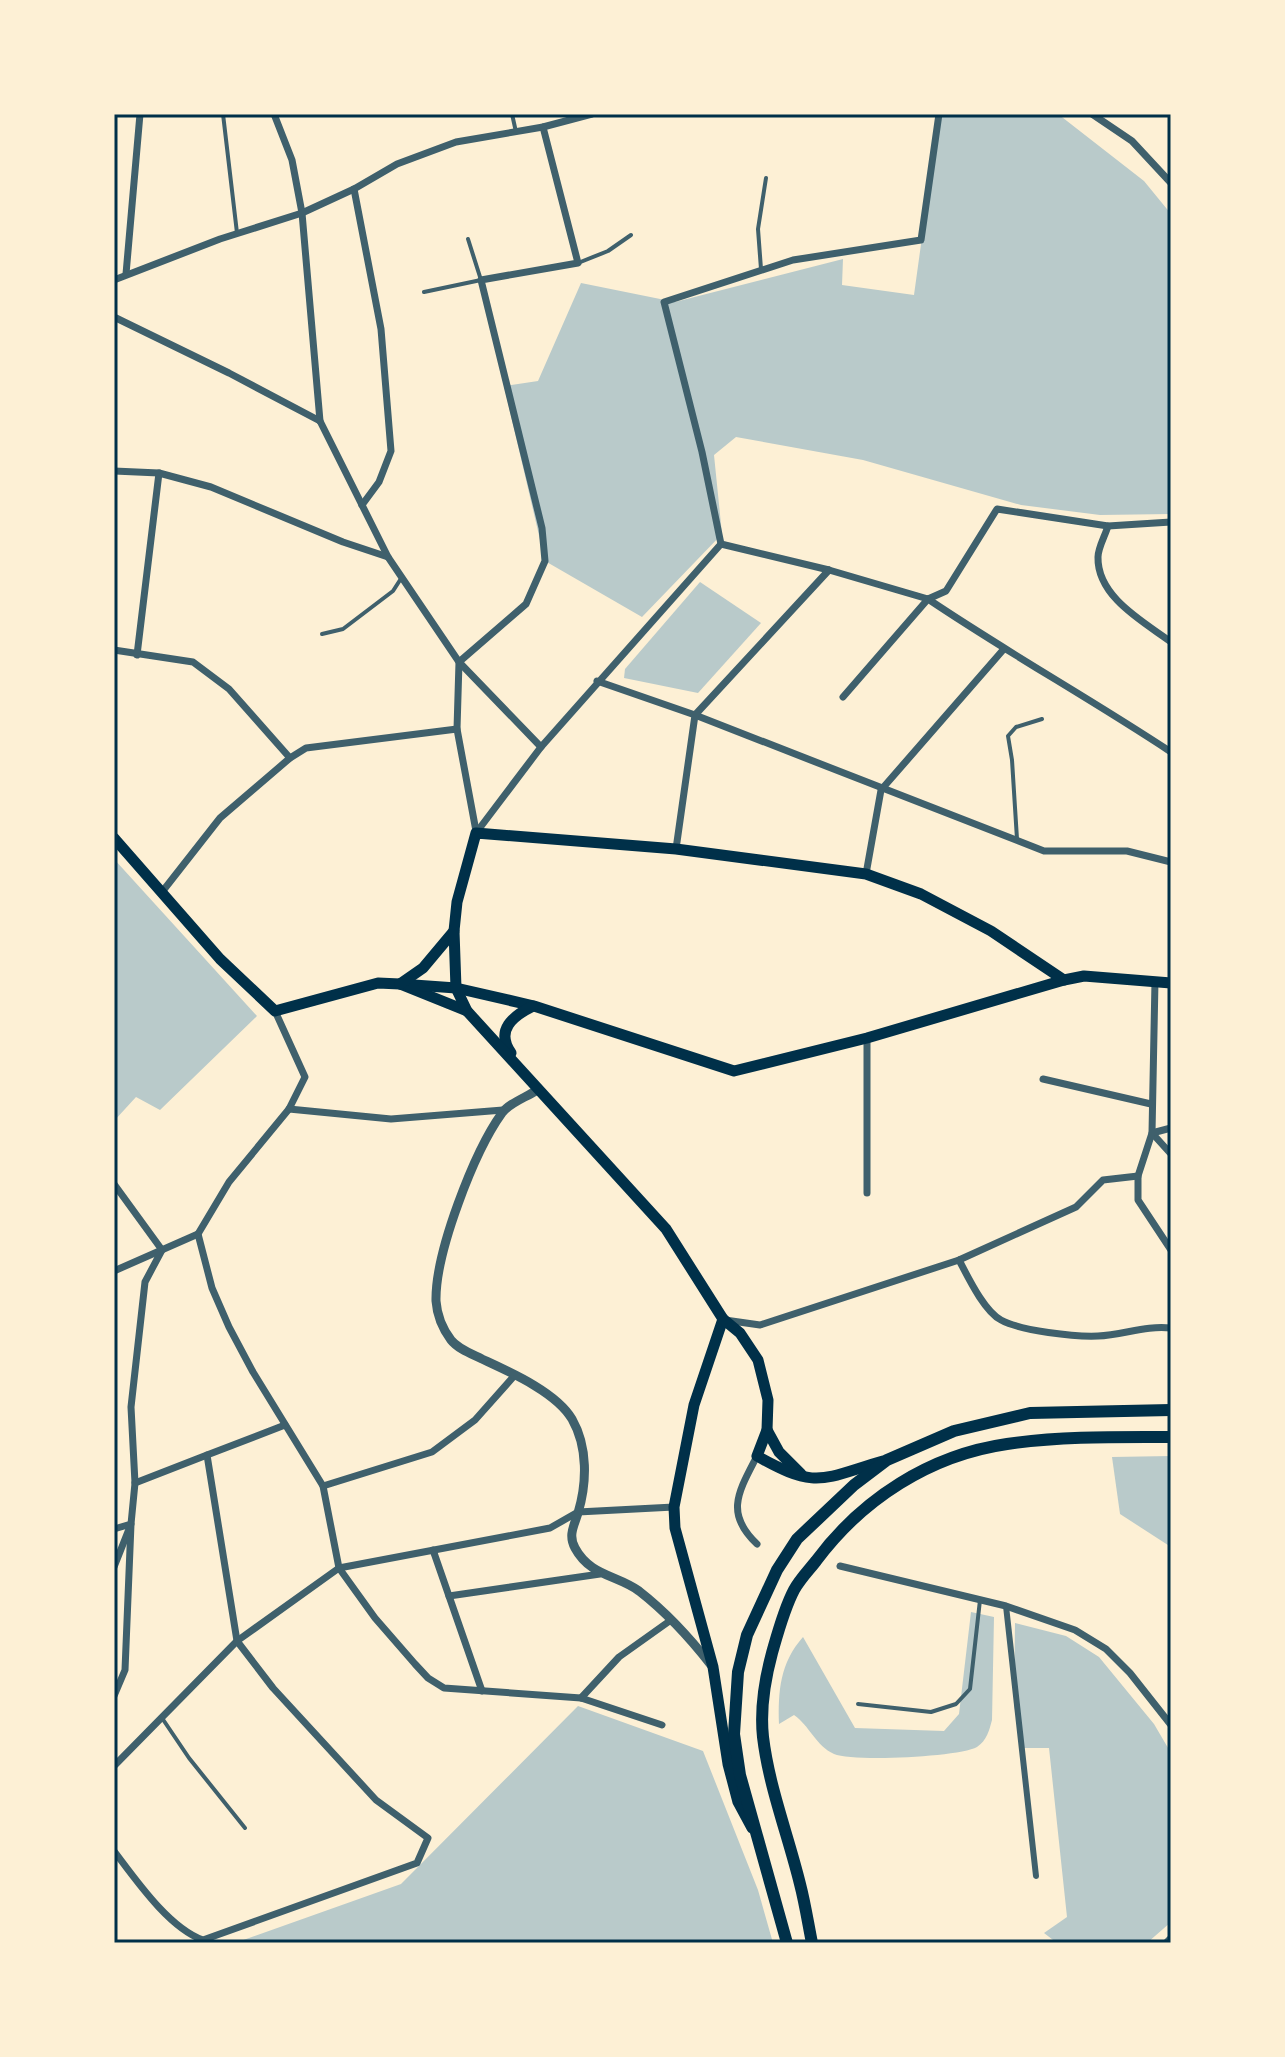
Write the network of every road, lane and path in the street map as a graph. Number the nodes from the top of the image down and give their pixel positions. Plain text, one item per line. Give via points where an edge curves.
1 (140, 114) edge
2 (223, 114) edge
3 (274, 114) edge
4 (512, 114) edge
5 (592, 114) edge
6 (939, 114) edge
7 (1096, 115) edge
8 (543, 127) junction
9 (516, 132) junction
10 (766, 178) dead end
11 (1171, 183) edge
12 (354, 189) junction
13 (302, 213) junction
14 (237, 233) junction
15 (631, 235) dead end
16 (468, 239) dead end
17 (578, 263) junction
18 (761, 269) junction
19 (126, 274) junction
20 (114, 280) edge
21 (481, 280) junction
22 (424, 292) dead end
23 (114, 317) edge
24 (320, 421) junction
25 (114, 471) edge
26 (159, 473) junction
27 (362, 505) junction
28 (1171, 522) edge
29 (1108, 526) junction
30 (721, 544) junction
31 (388, 557) junction
32 (829, 570) junction
33 (402, 577) junction
34 (928, 599) junction
35 (322, 634) dead end
36 (1171, 642) edge
37 (114, 650) edge
38 (1003, 650) junction
39 (137, 655) junction
40 (459, 662) junction
41 (597, 681) junction
42 (843, 697) dead end
43 (695, 715) junction
44 (1042, 719) dead end
45 (457, 729) junction
46 (541, 747) junction
47 (1171, 752) edge
48 (290, 758) junction
49 (881, 790) junction
50 (476, 833) junction
51 (114, 838) edge
52 (1017, 841) junction
53 (676, 849) junction
54 (1171, 862) edge
55 (866, 874) junction
56 (162, 892) junction
57 (454, 931) junction
58 (1064, 980) junction
59 (1155, 981) junction
60 (1171, 983) edge
61 (400, 984) junction
62 (456, 988) junction
63 (534, 1006) junction
64 (275, 1011) junction
65 (467, 1011) junction
66 (867, 1038) junction
67 (1043, 1079) dead end
68 (537, 1090) junction
69 (1151, 1104) junction
70 (289, 1109) junction
71 (503, 1110) junction
72 (1171, 1128) edge
73 (1152, 1133) junction
74 (1171, 1154) edge
75 (1138, 1176) junction
76 (114, 1184) edge
77 (867, 1193) dead end
78 (198, 1234) junction
79 (162, 1250) junction
80 (1171, 1250) edge
81 (959, 1260) junction
82 (114, 1271) edge
83 (723, 1319) junction
84 (1171, 1328) edge
85 (515, 1375) junction
86 (1171, 1410) edge
87 (285, 1425) junction
88 (767, 1430) junction
89 (1171, 1437) edge
90 (207, 1455) junction
91 (757, 1456) junction
92 (887, 1460) junction
93 (807, 1479) junction
94 (135, 1483) junction
95 (323, 1486) junction
96 (674, 1507) junction
97 (578, 1512) junction
98 (131, 1524) junction
99 (114, 1529) edge
100 (757, 1544) dead end
101 (433, 1550) junction
102 (840, 1566) dead end
103 (114, 1567) edge
104 (339, 1568) junction
105 (600, 1574) junction
106 (449, 1596) junction
107 (980, 1600) junction
108 (1006, 1606) junction
109 (671, 1620) junction
110 (237, 1641) junction
111 (713, 1667) junction
112 (482, 1691) junction
113 (114, 1696) edge
114 (581, 1698) junction
115 (858, 1704) dead end
116 (161, 1718) junction
117 (662, 1725) dead end
118 (1171, 1725) edge
119 (114, 1766) edge
120 (245, 1828) dead end
121 (757, 1839) junction
122 (114, 1851) edge
123 (1036, 1876) dead end
124 (1171, 1938) edge
125 (787, 1943) edge
126 (812, 1943) edge
127 (1166, 1943) edge

1 - 19 street
2 - 14 lane
3 - 13 street via 292,160
4 - 9 lane
5 - 8 street
6 - 18 street via 921,240
7 - 11 street via 1132,141
8 - 9 street
8 - 17 street
9 - 12 street via 456,142 397,164
10 - 18 lane via 758,229
12 - 13 street
12 - 27 street via 381,329 391,451 379,482
13 - 14 street
13 - 24 street
14 - 19 street
15 - 17 lane
16 - 21 lane
17 - 21 street
18 - 30 street via 664,302
19 - 20 street
21 - 22 lane
21 - 40 street via 542,528 545,561 526,604
23 - 24 street
24 - 27 street
25 - 26 street
26 - 31 street via 211,487
26 - 39 street
27 - 31 street
28 - 29 street
29 - 34 street via 997,509 946,591
29 - 36 street via 1098,556 1102,576 1131,613
30 - 32 street
30 - 41 street
31 - 33 street
32 - 34 street
32 - 43 street
33 - 35 lane via 393,591 343,629
33 - 40 street
34 - 38 street
34 - 42 street
37 - 39 street
38 - 47 street
38 - 49 street
39 - 48 street via 193,662 229,689
40 - 45 street
40 - 46 street
41 - 43 street
41 - 46 street
43 - 49 street
43 - 53 street
44 - 52 lane via 1016,727 1008,736
45 - 48 street via 324,744
45 - 50 street
46 - 50 street
48 - 56 street via 220,818
49 - 52 street
49 - 55 street
50 - 53 main road
50 - 57 main road
51 - 56 main road
52 - 54 street via 1044,851 1127,851
53 - 55 main road
55 - 58 main road via 921,894 991,931
56 - 64 main road via 220,959
57 - 61 main road via 423,968
57 - 62 main road
58 - 59 main road via 1084,976
58 - 66 main road
59 - 60 main road
59 - 69 street
61 - 62 main road
61 - 64 main road via 362,986
61 - 65 main road
62 - 63 main road
62 - 65 main road
63 - 66 main road via 734,1071
63 - 68 main road via 509,1023 504,1043
64 - 70 street via 305,1077
65 - 68 main road
66 - 77 street
67 - 69 street
68 - 71 street
68 - 83 main road via 666,1229
69 - 73 street
70 - 71 street via 391,1119
70 - 78 street via 229,1182
71 - 85 street via 452,1219 439,1265 436,1302 441,1325 454,1343
72 - 73 street
73 - 74 street
73 - 75 street
75 - 80 street via 1138,1200
75 - 81 street via 1103,1180 1076,1207
76 - 79 street
78 - 79 street
78 - 87 street via 229,1327
79 - 82 street
79 - 94 street via 145,1282 143,1298 131,1407
81 - 83 street via 760,1325
81 - 84 street via 999,1320 1047,1332 1097,1336
83 - 88 main road via 758,1360 768,1400
83 - 96 main road via 694,1405
85 - 95 street via 475,1420 432,1452
85 - 97 street via 570,1415 581,1437 585,1466
86 - 92 main road via 1030,1413 954,1431
87 - 90 street
87 - 95 street
88 - 91 main road
88 - 93 main road via 779,1452
89 - 126 main road via 1006,1444 942,1463 872,1500 842,1527 795,1588 768,1667 763,1735
90 - 94 street
90 - 110 street
91 - 93 main road
91 - 100 street via 739,1491 737,1510
92 - 93 main road via 827,1479
92 - 121 main road via 797,1539 747,1635 738,1672 734,1734
94 - 98 street
95 - 104 street
96 - 97 street
96 - 111 main road via 675,1528
97 - 101 street via 550,1528
97 - 105 street via 571,1530 573,1546
98 - 99 street
98 - 103 street
98 - 113 street via 125,1670
101 - 104 street
101 - 106 street
102 - 107 street
104 - 110 street
104 - 112 street via 428,1678 444,1688
105 - 106 street
105 - 109 street via 638,1591
106 - 112 street
107 - 108 street
107 - 115 lane via 970,1689 956,1704 931,1712
108 - 118 street via 1075,1630 1106,1649
108 - 123 street
109 - 111 street
109 - 114 street via 619,1657
110 - 116 street
110 - 122 street via 367,1791 428,1838 417,1863 203,1940 173,1920
111 - 121 main road via 728,1764 738,1802
112 - 114 street
114 - 117 street
116 - 119 street
116 - 120 lane
121 - 125 main road
124 - 127 street

